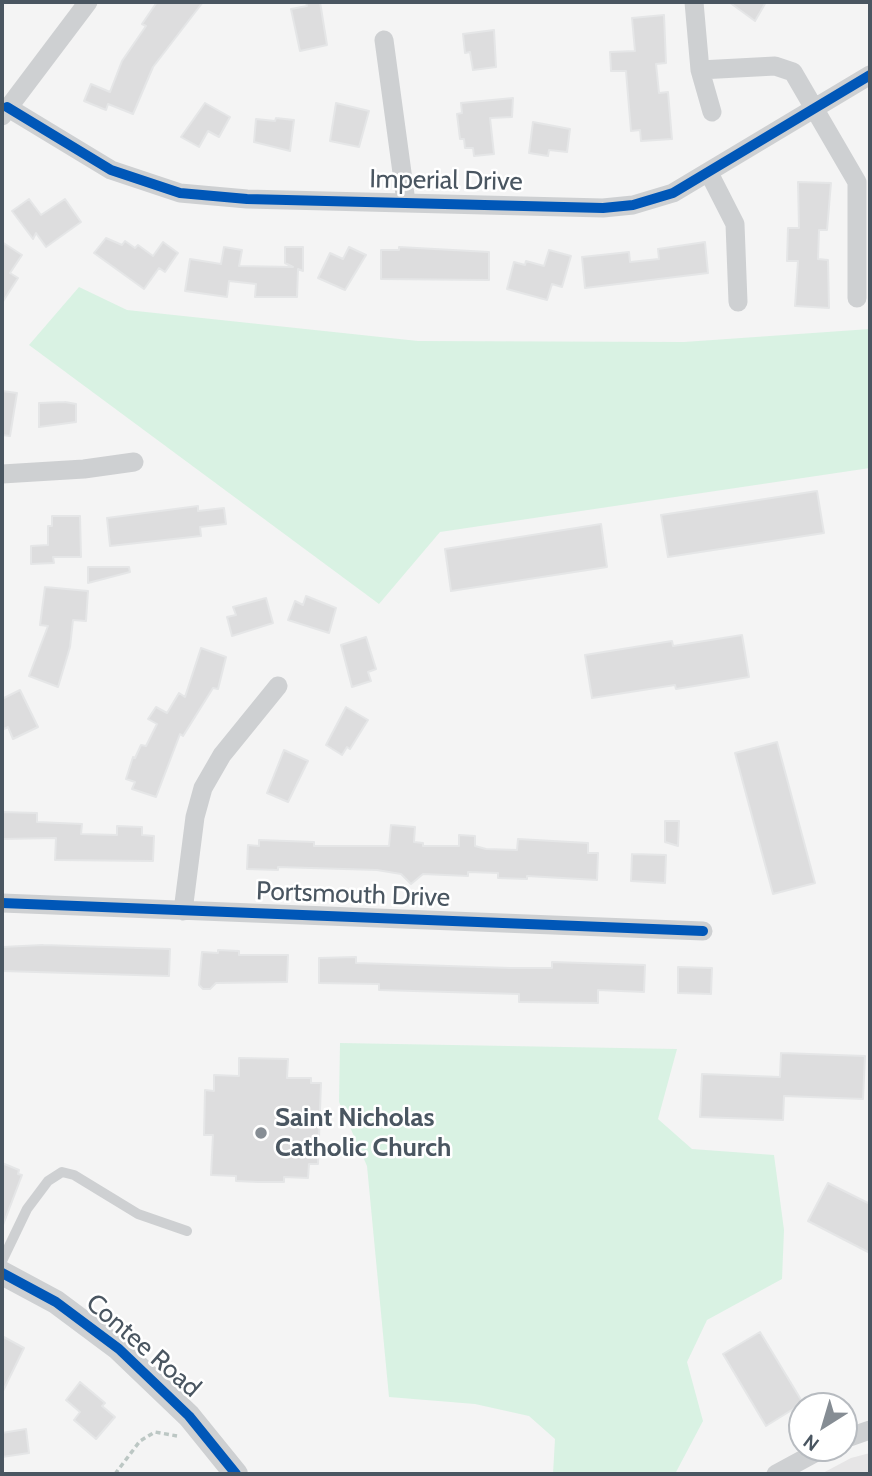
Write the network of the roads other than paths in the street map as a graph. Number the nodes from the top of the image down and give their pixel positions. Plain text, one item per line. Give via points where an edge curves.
1 (88, 2) edge
2 (694, 2) edge
3 (384, 40) dead end
4 (700, 70) junction
5 (870, 75) edge
6 (816, 108) junction
7 (4, 112) edge
8 (712, 112) dead end
9 (709, 173) junction
10 (406, 202) junction
11 (857, 298) dead end
12 (738, 302) dead end
13 (134, 462) dead end
14 (2, 474) edge
15 (278, 686) dead end
16 (2, 903) edge
17 (183, 911) junction
18 (703, 931) dead end
19 (187, 1231) dead end
20 (2, 1261) edge
21 (2, 1273) edge
22 (798, 1462) edge
23 (236, 1474) edge
24 (776, 1474) edge

1 - 7 street
2 - 4 street
3 - 10 street
4 - 6 street via 784,66 793,72
4 - 8 street
5 - 6 street, Imperial Drive
6 - 9 street, Imperial Drive
6 - 11 street via 858,182
7 - 10 street, Imperial Drive via 111,170 180,193
9 - 10 street, Imperial Drive via 673,193 633,205 577,208
9 - 12 street via 735,225
13 - 14 street
15 - 17 street via 222,755 203,788
16 - 17 street, Portsmouth Drive
17 - 18 street, Portsmouth Drive
19 - 20 lane via 138,1214 62,1172 48,1181 27,1209
21 - 23 street, Contee Road via 56,1302 120,1349 189,1416
22 - 24 street

